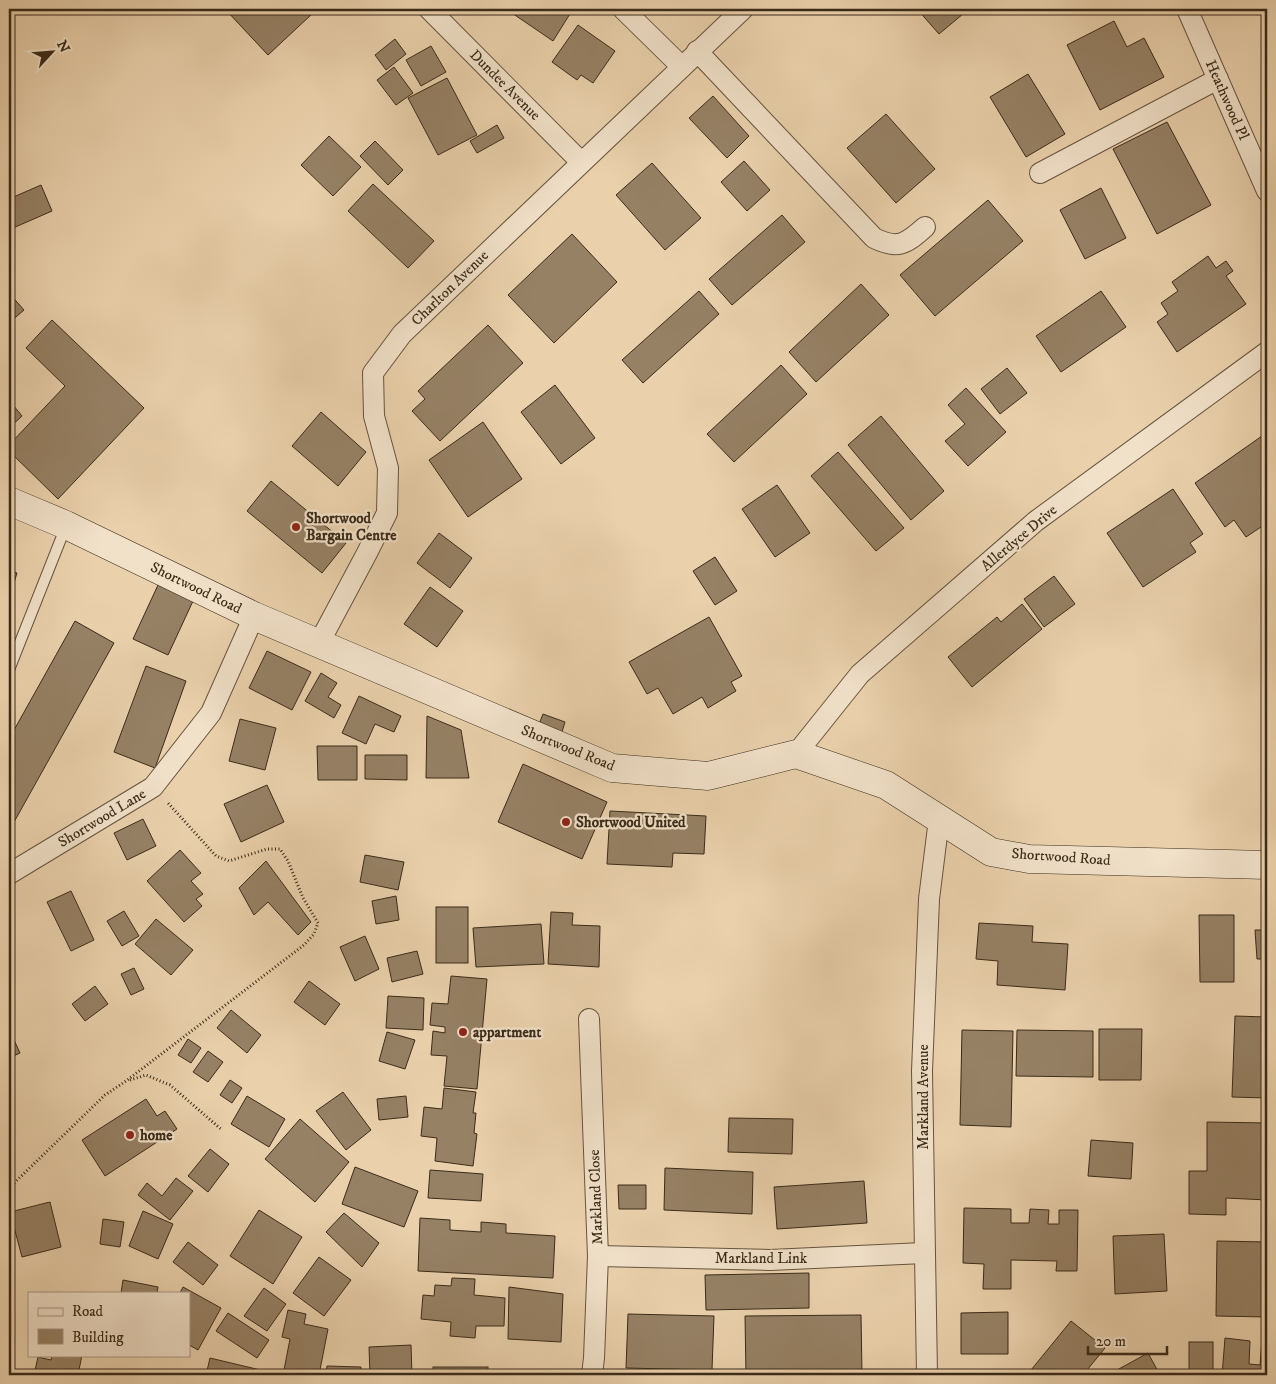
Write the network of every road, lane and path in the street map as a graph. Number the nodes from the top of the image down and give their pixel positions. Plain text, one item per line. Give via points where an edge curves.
1 (429, 9) edge
2 (623, 9) edge
3 (743, 9) edge
4 (1187, 9) edge
5 (697, 51) junction
6 (681, 66) junction
7 (1218, 78) junction
8 (582, 162) junction
9 (1040, 174) dead end
10 (1267, 191) edge
11 (925, 228) dead end
12 (1267, 352) edge
13 (9, 501) edge
14 (66, 525) junction
15 (254, 616) junction
16 (318, 643) junction
17 (9, 670) edge
18 (796, 754) junction
19 (153, 787) junction
20 (939, 820) junction
21 (1267, 865) edge
22 (9, 874) edge
23 (589, 1019) dead end
24 (126, 1081) junction
25 (222, 1130) dead end
26 (9, 1188) edge
27 (924, 1253) junction
28 (598, 1256) junction
29 (592, 1375) edge
30 (927, 1375) edge

1 - 8 street, Dundee Avenue
2 - 6 street
3 - 5 street, Charlton Avenue
4 - 7 street, Heathwood Pl
5 - 6 street, Charlton Avenue
5 - 11 street via 874,238 887,245 899,244 911,240
6 - 8 street, Charlton Avenue
7 - 9 street
7 - 10 street, Heathwood Pl
8 - 16 street, Charlton Avenue via 402,334 373,373 374,416 388,468 387,513
12 - 18 street, Allerdyce Drive via 1036,521 860,674
13 - 14 main road, Shortwood Road
14 - 15 main road, Shortwood Road
14 - 17 lane
15 - 16 main road, Shortwood Road
15 - 19 street, Shortwood Lane via 211,713
16 - 18 main road, Shortwood Road via 612,768 708,776
18 - 20 main road, Shortwood Road via 886,785
19 - 22 street, Shortwood Lane
19 - 24 path via 216,856 229,861 267,849 280,849 318,923 314,934 304,945
20 - 21 main road, Shortwood Road via 991,852 1029,859
20 - 27 street, Markland Avenue via 929,899 922,1071
23 - 28 street, Markland Close
24 - 25 path via 146,1075 170,1085
24 - 26 path via 105,1095
27 - 28 street, Markland Link via 770,1260
27 - 30 street, Markland Avenue
28 - 29 street, Markland Close

